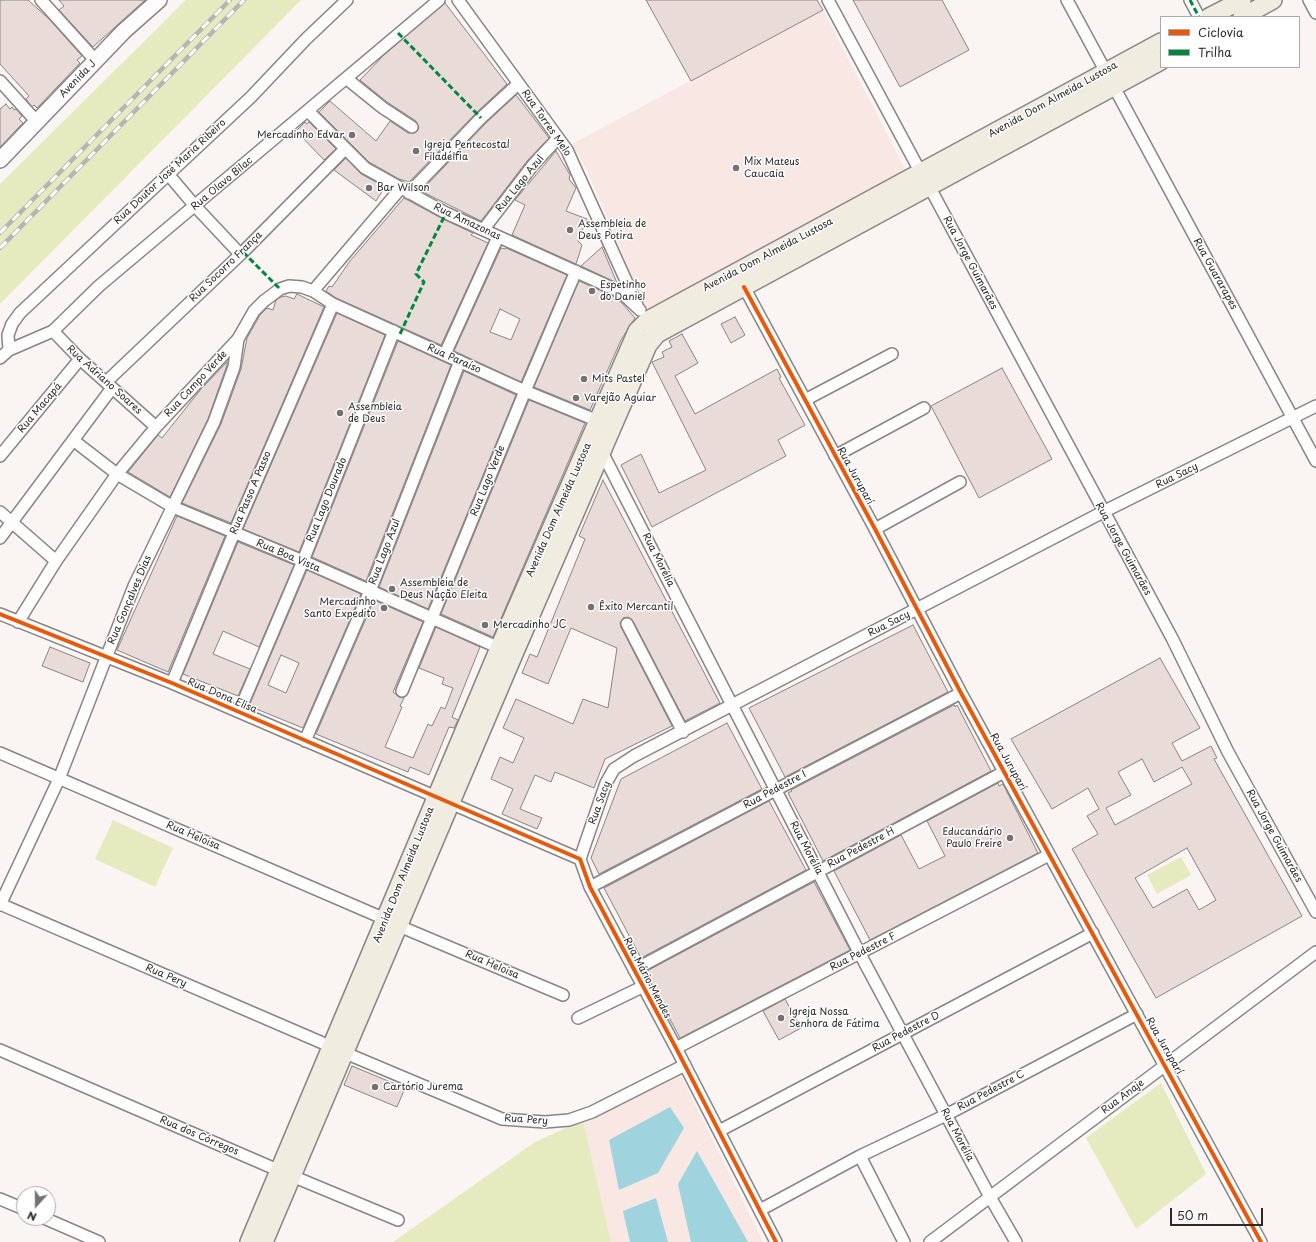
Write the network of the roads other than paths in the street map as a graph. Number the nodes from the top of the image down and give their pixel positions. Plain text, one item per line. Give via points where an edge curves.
1 (42, 0) edge
2 (157, 0) edge
3 (347, 0) edge
4 (439, 0) edge
5 (458, 0) edge
6 (828, 0) edge
7 (1067, 0) edge
8 (1190, 0) edge
9 (1242, 0) edge
10 (1273, 0) edge
11 (1309, 0) edge
12 (1316, 13) edge
13 (1198, 16) edge
14 (1211, 16) edge
15 (1244, 16) edge
16 (1160, 43) edge
17 (96, 61) junction
18 (1160, 62) edge
19 (1106, 71) junction
20 (347, 79) junction
21 (0, 81) edge
22 (518, 84) junction
23 (1114, 87) junction
24 (308, 112) junction
25 (37, 122) junction
26 (412, 126) dead end
27 (558, 138) junction
28 (344, 149) junction
29 (968, 156) junction
30 (0, 160) edge
31 (168, 174) junction
32 (925, 180) junction
33 (405, 191) junction
34 (195, 206) junction
35 (483, 230) junction
36 (498, 237) junction
37 (240, 254) junction
38 (576, 271) junction
39 (744, 287) junction
40 (313, 291) junction
41 (333, 304) junction
42 (644, 315) junction
43 (53, 331) junction
44 (394, 331) junction
45 (238, 339) junction
46 (10, 350) junction
47 (445, 354) junction
48 (892, 354) dead end
49 (0, 358) edge
50 (80, 360) junction
51 (460, 361) junction
52 (109, 385) junction
53 (524, 391) junction
54 (805, 400) junction
55 (1316, 406) edge
56 (924, 408) dead end
57 (1294, 418) junction
58 (598, 421) junction
59 (156, 427) junction
60 (73, 440) junction
61 (602, 452) junction
62 (0, 456) edge
63 (835, 456) junction
64 (1316, 461) edge
65 (117, 474) junction
66 (581, 479) junction
67 (960, 482) dead end
68 (173, 507) junction
69 (0, 512) edge
70 (1103, 512) junction
71 (12, 524) junction
72 (875, 529) junction
73 (234, 533) junction
74 (0, 538) edge
75 (56, 561) junction
76 (302, 561) junction
77 (370, 591) junction
78 (918, 609) junction
79 (0, 614) edge
80 (433, 618) junction
81 (18, 622) junction
82 (627, 624) dead end
83 (506, 651) junction
84 (106, 658) junction
85 (172, 683) junction
86 (402, 691) dead end
87 (961, 693) junction
88 (733, 705) junction
89 (239, 712) junction
90 (683, 732) junction
91 (305, 741) junction
92 (0, 753) edge
93 (1004, 772) junction
94 (59, 779) junction
95 (775, 790) junction
96 (443, 799) junction
97 (1049, 855) junction
98 (580, 859) junction
99 (818, 871) junction
100 (590, 887) junction
101 (0, 905) edge
102 (1316, 912) edge
103 (392, 923) junction
104 (1093, 933) junction
105 (1316, 952) edge
106 (860, 954) junction
107 (634, 970) junction
108 (642, 987) junction
109 (563, 995) dead end
110 (1137, 1014) junction
111 (578, 1018) dead end
112 (902, 1034) junction
113 (676, 1048) junction
114 (0, 1050) edge
115 (338, 1050) junction
116 (685, 1065) junction
117 (1166, 1065) junction
118 (946, 1115) junction
119 (719, 1131) junction
120 (860, 1156) junction
121 (285, 1173) junction
122 (990, 1197) junction
123 (0, 1199) edge
124 (16, 1206) edge
125 (760, 1210) junction
126 (398, 1220) dead end
127 (56, 1223) edge
128 (901, 1241) edge
129 (99, 1242) edge
130 (254, 1242) edge
131 (776, 1242) edge
132 (930, 1242) edge
133 (1016, 1242) edge
134 (1261, 1242) edge

1 - 17 street
2 - 17 street, Avenida J
3 - 31 street, Rua Doutor José Maria Ribeiro via 251,97
4 - 20 street, Rua Olavo Bilac
5 - 22 street, Rua Torres Melo
6 - 32 street, Rua Jorge Guimarães
7 - 19 street
8 - 13 street
9 - 14 main road
10 - 15 main road
11 - 12 street
16 - 19 main road, Avenida Dom Almeida Lustosa
17 - 25 street, Avenida J
18 - 23 main road, Avenida Dom Almeida Lustosa
19 - 23 street, Rua Guararapes
19 - 29 main road, Avenida Dom Almeida Lustosa
20 - 24 street, Rua Olavo Bilac
20 - 26 street via 383,108
21 - 25 street
22 - 27 street, Rua Torres Melo
22 - 33 street
23 - 29 main road, Avenida Dom Almeida Lustosa
23 - 57 street, Rua Guararapes
24 - 28 street, Rua Amazonas
24 - 34 street, Rua Olavo Bilac
25 - 30 street, Avenida J
27 - 35 street, Rua Lago Azul via 533,165
27 - 42 street, Rua Torres Melo via 588,194
28 - 33 street, Rua Amazonas via 366,168
28 - 37 street, Rua Socorro França
29 - 32 main road, Avenida Dom Almeida Lustosa
31 - 34 street
31 - 46 street, Rua Doutor José Maria Ribeiro via 20,313 8,335
32 - 39 main road, Avenida Dom Almeida Lustosa
32 - 42 main road, Avenida Dom Almeida Lustosa
32 - 70 street, Rua Jorge Guimarães
33 - 35 street, Rua Amazonas
33 - 40 street
34 - 37 street
34 - 43 street, Rua Olavo Bilac via 99,286
35 - 36 street, Rua Amazonas
36 - 38 street, Rua Amazonas
36 - 47 street
37 - 52 street, Rua Socorro França
38 - 42 street, Rua Amazonas via 621,292
38 - 53 street, Rua Lago Verde
39 - 54 street, Rua Juruparí
39 - 61 main road, Avenida Dom Almeida Lustosa via 652,339
40 - 41 street, Rua Paraíso
40 - 45 street, Rua Campo Verde via 289,286 264,300 254,311
41 - 44 street, Rua Paraíso
41 - 73 street, Rua Passo A Passo
42 - 58 main road, Avenida Dom Almeida Lustosa
43 - 46 street, Rua Olavo Bilac
43 - 50 street, Rua Adriano Soares
44 - 47 street, Rua Paraíso
44 - 76 street, Rua Lago Dourado
45 - 59 street, Rua Campo Verde
45 - 68 street, Rua Gonçalves Días via 234,367 214,422
46 - 49 street, Rua Olavo Bilac
47 - 51 street, Rua Paraíso
48 - 54 street
50 - 52 street, Rua Adriano Soares
50 - 62 street, Rua Macapá
51 - 53 street, Rua Paraíso
51 - 77 street, Rua Lago Azul
52 - 59 street, Rua Adriano Soares
52 - 60 street, Rua Socorro França
53 - 58 street, Rua Paraíso
53 - 80 street, Rua Lago Verde
54 - 63 street, Rua Juruparí
55 - 57 street, Rua Sacy
56 - 63 street
57 - 64 street, Rua Guararapes
57 - 70 street, Rua Sacy
58 - 66 main road, Avenida Dom Almeida Lustosa
59 - 65 street, Rua Campo Verde
60 - 65 street, Rua Boa Vista
60 - 71 street, Rua Socorro França
61 - 66 main road, Avenida Dom Almeida Lustosa
61 - 88 street, Rua Morélia
63 - 72 street, Rua Juruparí
65 - 68 street, Rua Boa Vista
65 - 75 street, Rua Campo Verde
66 - 83 main road, Avenida Dom Almeida Lustosa
67 - 72 street
68 - 73 street, Rua Boa Vista
68 - 84 street, Rua Gonçalves Días via 134,586
69 - 71 street
70 - 78 street, Rua Sacy
70 - 102 street, Rua Jorge Guimarães via 1172,638 1228,752
71 - 74 street, Rua Socorro França
71 - 75 street
72 - 78 street, Rua Juruparí
73 - 76 street, Rua Boa Vista
73 - 85 street, Rua Passo A Passo
75 - 81 street, Rua Campo Verde
76 - 77 street, Rua Boa Vista
76 - 89 street, Rua Lago Dourado
77 - 80 street, Rua Boa Vista
77 - 91 street, Rua Lago Azul
78 - 87 street, Rua Juruparí
78 - 88 street, Rua Sacy
79 - 81 street, Rua Dona Elisa
80 - 83 street, Rua Boa Vista
80 - 86 street, Rua Lago Verde
81 - 84 street, Rua Dona Elisa
82 - 90 street
83 - 96 main road, Avenida Dom Almeida Lustosa
84 - 85 street, Rua Dona Elisa
84 - 94 street, Rua Gonçalves Días
85 - 89 street, Rua Dona Elisa
87 - 93 street, Rua Juruparí
87 - 95 street, Rua Pedestre I
88 - 90 street, Rua Sacy
88 - 95 street, Rua Morélia
89 - 91 street, Rua Dona Elisa
90 - 98 street, Rua Sacy via 634,756 614,769 606,783
91 - 96 street, Rua Dona Elisa
92 - 94 street, Rua Heloisa
93 - 97 street, Rua Juruparí
93 - 99 street, Rua Pedestre H
94 - 101 street, Rua Gonçalves Días
94 - 103 street, Rua Heloisa
95 - 99 street, Rua Morélia
95 - 100 street, Rua Pedestre I
96 - 98 street
96 - 103 main road, Avenida Dom Almeida Lustosa
97 - 104 street, Rua Juruparí
97 - 106 street, Rua Pedestre F
98 - 100 street, Rua Mário Mendes
99 - 106 street, Rua Morélia
99 - 107 street, Rua Pedestre H
100 - 107 street, Rua Mário Mendes
101 - 115 street, Rua Pery
103 - 109 street, Rua Heloisa
103 - 115 main road, Avenida Dom Almeida Lustosa
104 - 110 street, Rua Juruparí
104 - 112 street, Rua Pedestre D
105 - 117 street, Rua Anaje
106 - 112 street, Rua Morélia
106 - 113 street, Rua Pedestre F
107 - 108 street, Rua Mário Mendes
108 - 111 street
108 - 113 street, Rua Mário Mendes
110 - 117 street, Rua Juruparí
110 - 118 street, Rua Pedestre C
112 - 118 street, Rua Morélia
112 - 119 street, Rua Pedestre D
113 - 116 street, Rua Mário Mendes
114 - 121 street, Rua dos Córregos
115 - 116 street, Rua Pery via 502,1119 545,1122 569,1120 592,1112
115 - 121 main road, Avenida Dom Almeida Lustosa
116 - 119 street, Rua Mário Mendes
117 - 122 street, Rua Anaje
117 - 134 street, Rua Juruparí
118 - 120 street, Rua Pedestre C
118 - 122 street, Rua Morélia
119 - 125 street, Rua Mário Mendes
120 - 125 street, Rua Pedestre C
120 - 128 street
121 - 126 street, Rua dos Córregos
121 - 130 main road, Avenida Dom Almeida Lustosa
122 - 132 street, Rua Anaje
122 - 133 street, Rua Morélia
123 - 124 street
125 - 131 street, Rua Mário Mendes
127 - 129 street

